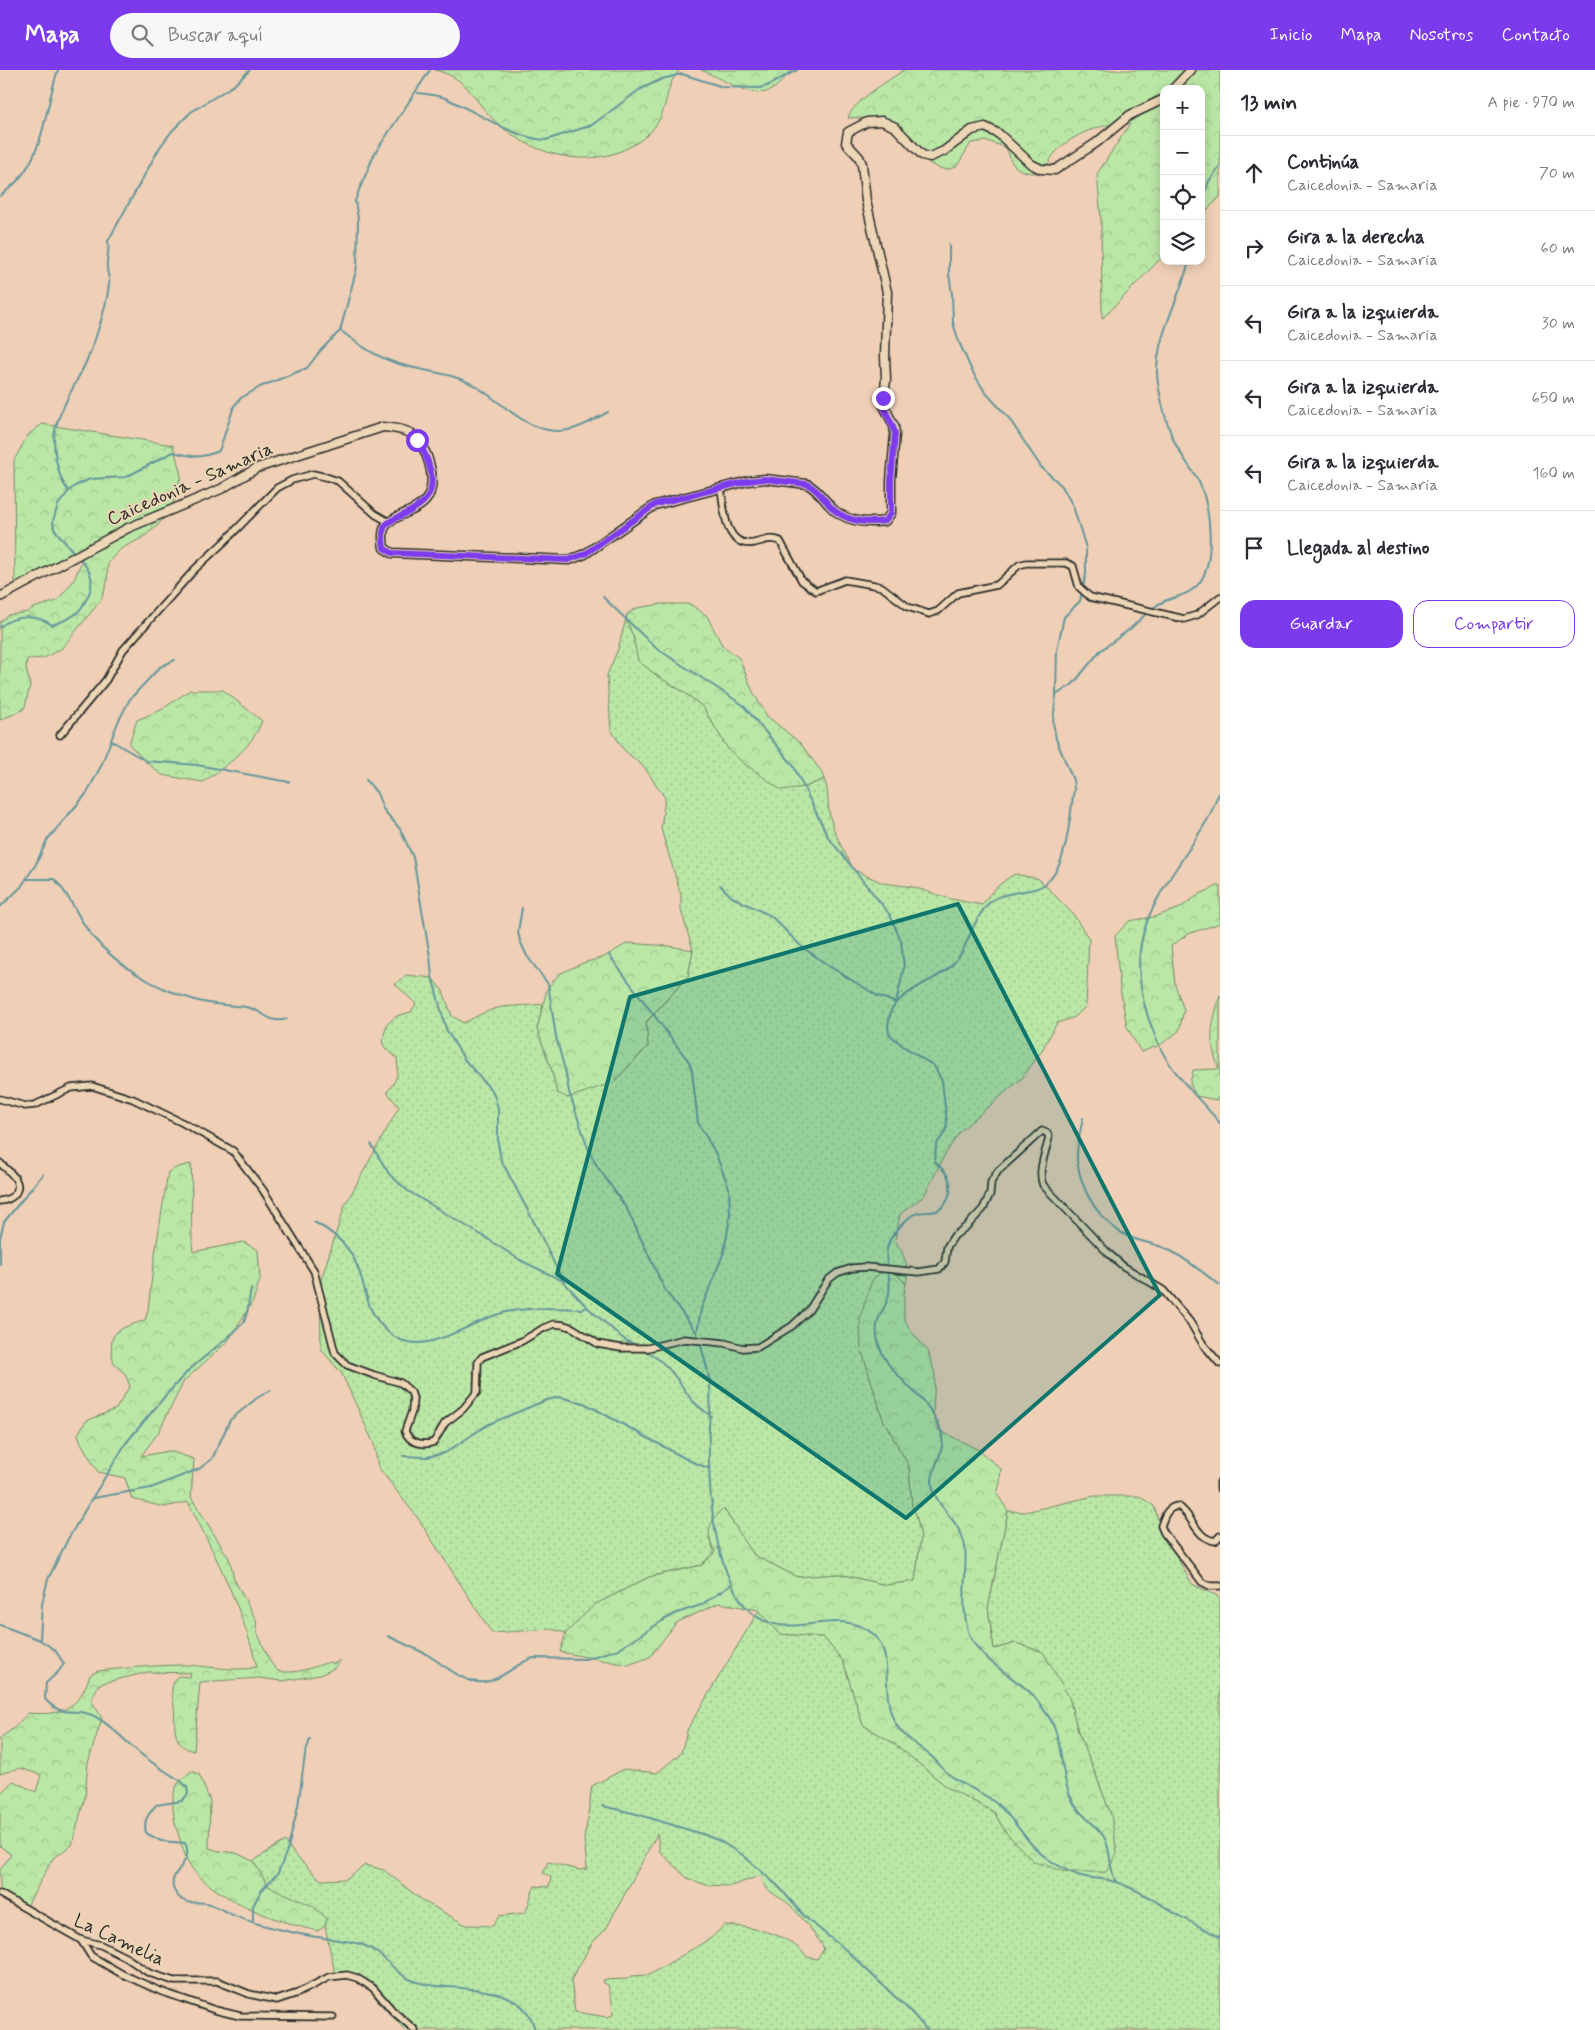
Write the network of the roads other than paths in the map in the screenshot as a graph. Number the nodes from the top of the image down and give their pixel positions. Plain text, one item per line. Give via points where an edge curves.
1 (1190, 70) edge
2 (1177, 85) edge
3 (1160, 101) edge
4 (721, 488) junction
5 (389, 522) junction
6 (0, 597) edge
7 (1220, 597) edge
8 (60, 735) dead end
9 (0, 1099) edge
10 (0, 1163) edge
11 (0, 1201) edge
12 (1220, 1364) edge
13 (1220, 1482) edge
14 (1220, 1489) edge
15 (1220, 1536) edge
16 (1220, 1586) edge
17 (0, 1894) edge
18 (81, 1940) junction
19 (333, 2017) dead end
20 (415, 2030) edge

1 - 2 street
3 - 4 street via 1130,115 1096,144 1055,170 1041,169 1032,164 1000,134 984,127 972,130 944,151 930,157 922,155 895,127 882,121 867,122 848,132 846,143 862,164 867,210 887,292 883,404 895,434 891,513 885,521 879,522 846,518 835,512 813,487 800,483 764,479
4 - 5 street via 656,504 585,554 568,560 392,553 384,548 382,540
4 - 7 street via 728,525 737,541 780,541 802,581 816,591 845,580 874,585 882,587 908,607 929,614 938,611 958,592 997,585 1019,565 1066,563 1073,566 1079,587 1090,597 1184,619 1197,615
5 - 6 street, Caicedonia - Samaria via 418,507 427,498 431,478 422,448 412,434 383,427 257,468 221,489 128,528
5 - 8 street via 375,514 338,481 326,476 313,474 277,488 194,569 123,650 106,680
9 - 12 street via 25,1106 35,1105 71,1088 92,1086 149,1107 233,1151 263,1190 314,1270 335,1353 347,1365 407,1386 413,1398 405,1431 411,1440 419,1444 434,1442 445,1424 471,1402 477,1392 477,1366 482,1358 522,1342 554,1324 573,1328 598,1344 621,1348 648,1348 684,1339 743,1348 758,1346 792,1326 809,1310 828,1280 837,1273 865,1267 919,1272 939,1269 945,1262 947,1247 954,1236 983,1209 998,1171 1042,1132 1049,1137 1040,1178 1043,1185 1108,1253 1163,1290
10 - 11 street via 17,1180 18,1186 10,1199
13 - 14 street
15 - 16 street via 1215,1541 1205,1538 1186,1511 1178,1506 1166,1514 1161,1526 1202,1582
17 - 18 street, La Camelia
18 - 19 street via 91,1956 122,1974 214,2010 240,2016
18 - 20 street, La Camelia via 101,1945 149,1973 174,1981 222,1982 267,1999 284,1998 329,1977 347,1975 367,1982

